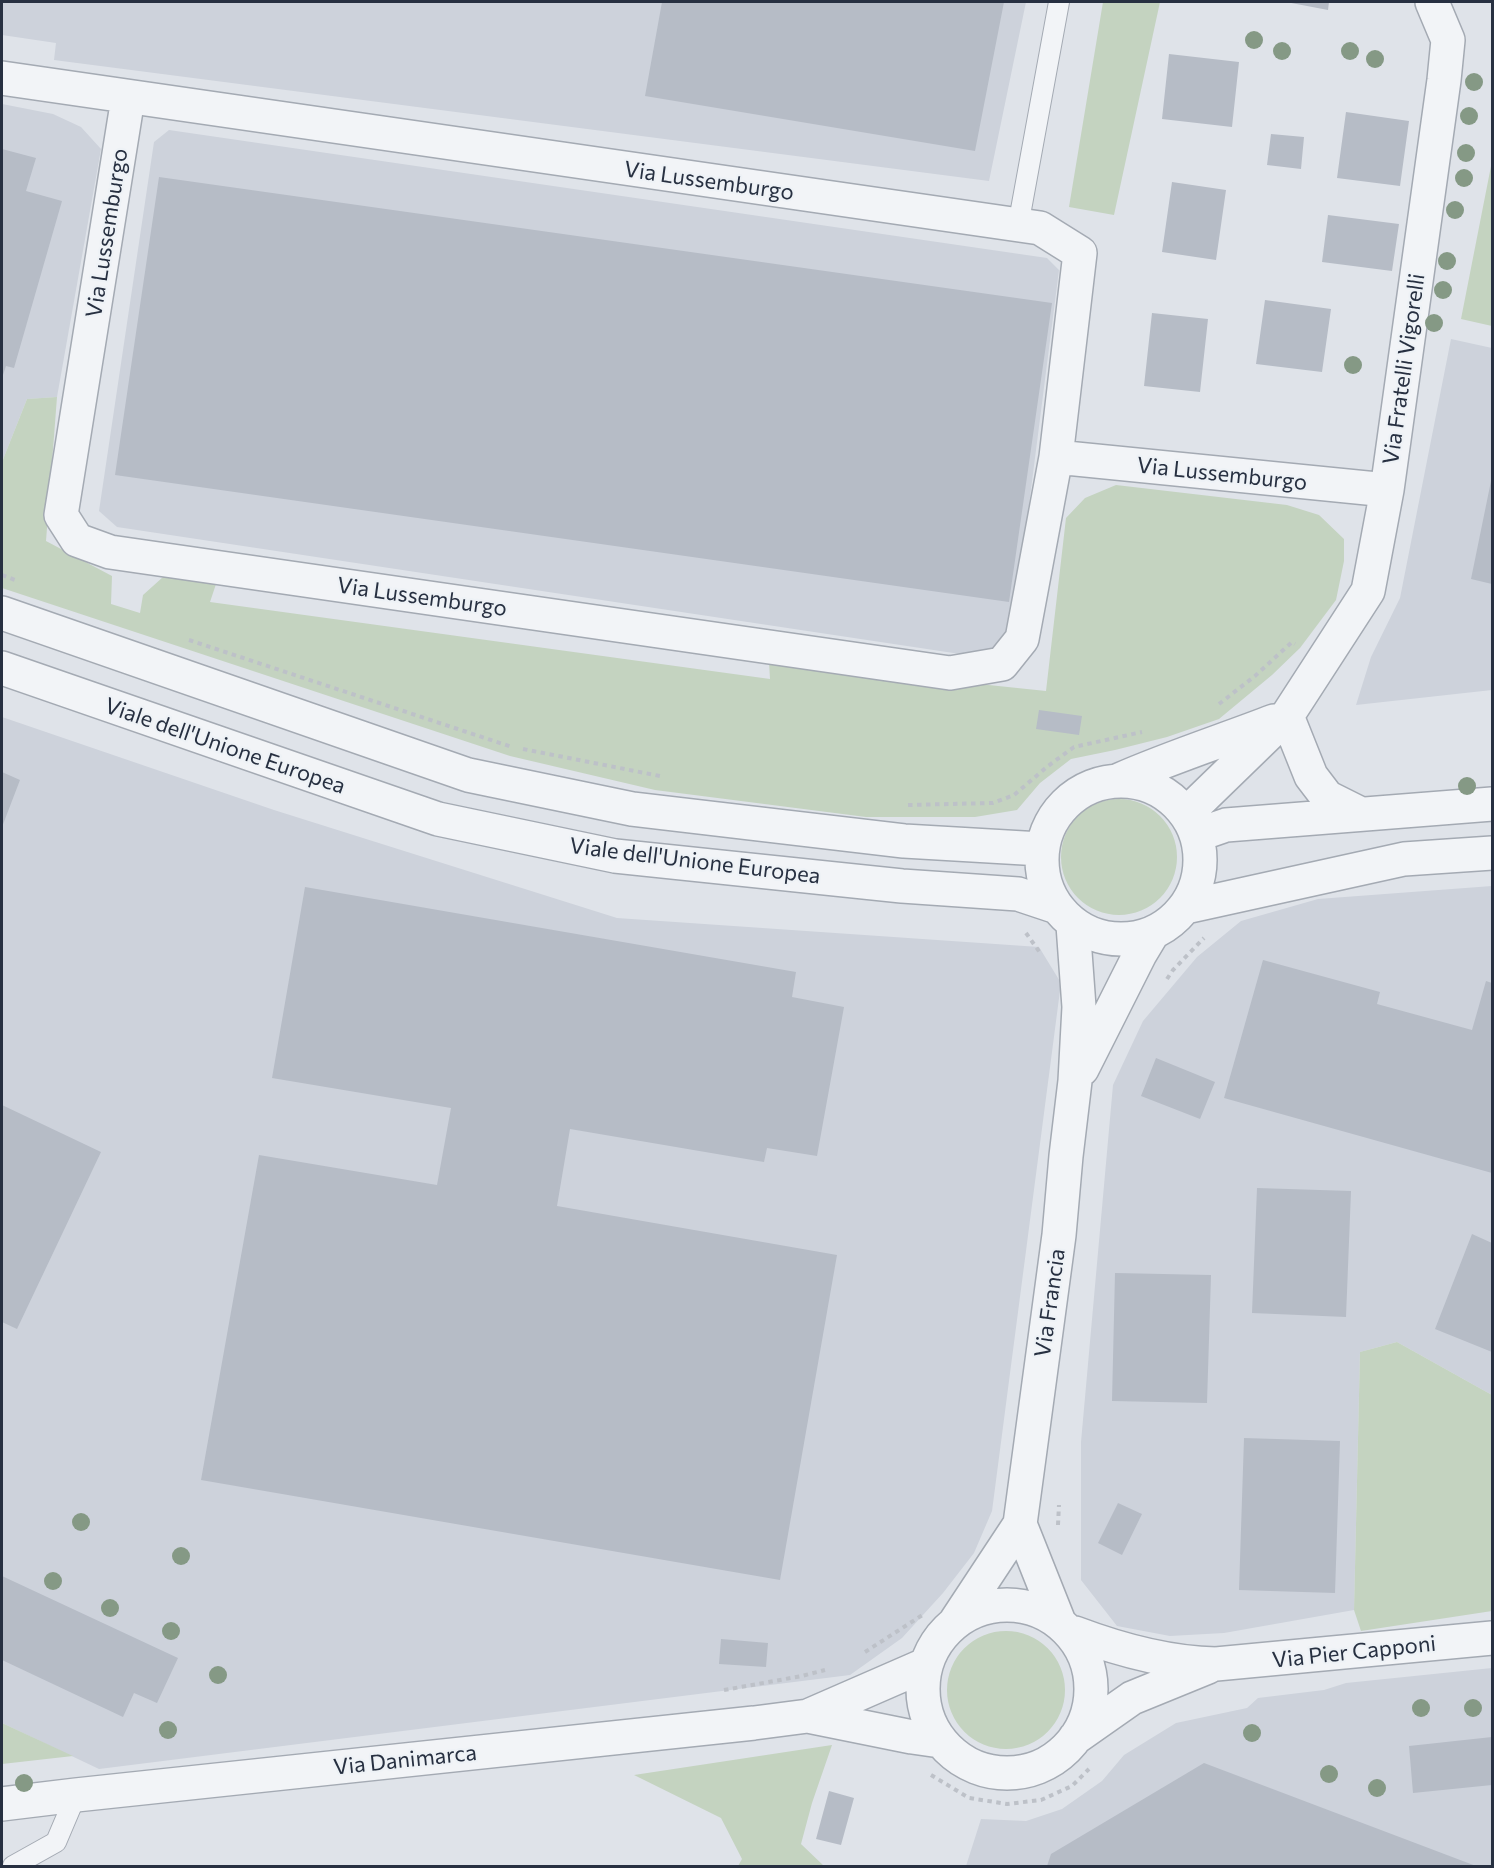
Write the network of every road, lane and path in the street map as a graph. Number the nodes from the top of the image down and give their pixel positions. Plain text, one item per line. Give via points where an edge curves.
1 (1059, 2) edge
2 (1432, 2) edge
3 (2, 78) edge
4 (128, 98) junction
5 (1018, 225) junction
6 (1056, 457) junction
7 (1387, 490) junction
8 (2, 575) edge
9 (24, 582) dead end
10 (2, 613) edge
11 (189, 639) dead end
12 (1292, 642) dead end
13 (2, 668) edge
14 (1211, 710) dead end
15 (1287, 716) junction
16 (1153, 730) dead end
17 (670, 777) dead end
18 (1119, 780) junction
19 (1492, 804) edge
20 (907, 805) dead end
21 (1359, 813) junction
22 (1191, 825) junction
23 (1041, 849) junction
24 (1492, 853) edge
25 (1186, 907) junction
26 (1064, 916) junction
27 (1024, 931) dead end
28 (1212, 932) dead end
29 (1152, 934) junction
30 (1044, 958) dead end
31 (1167, 980) dead end
32 (1075, 1081) junction
33 (1060, 1496) dead end
34 (1020, 1524) junction
35 (1059, 1530) dead end
36 (940, 1618) junction
37 (1067, 1628) junction
38 (1492, 1638) edge
39 (861, 1654) dead end
40 (925, 1665) junction
41 (1216, 1665) junction
42 (834, 1667) dead end
43 (713, 1691) dead end
44 (808, 1716) junction
45 (940, 1741) junction
46 (1086, 1750) junction
47 (922, 1770) dead end
48 (76, 1795) junction
49 (2, 1804) edge
50 (14, 1866) edge

1 - 5 lane
2 - 7 street, Via Fratelli Vigorelli via 1448,40
3 - 4 street, Via Lussemburgo
4 - 5 street, Via Lussemburgo
4 - 6 street, Via Lussemburgo via 61,514 76,540 111,552 950,674 1002,664 1022,639
5 - 6 street, Via Lussemburgo via 1040,228 1080,253
6 - 7 street, Via Lussemburgo
7 - 15 street, Via Fratelli Vigorelli via 1368,591
8 - 9 path
10 - 23 street, Viale dell'Unione Europea via 468,774 632,809 904,842
11 - 17 path via 510,747
12 - 14 path
13 - 26 street, Viale dell'Unione Europea via 438,819 615,856 1018,894
15 - 18 street
15 - 21 street via 1311,776 1327,797
15 - 22 street, Via Fratelli Vigorelli
16 - 20 path via 1074,747 1014,795 993,803
18 - 22 street via 1144,784 1168,796
18 - 23 street via 1091,786 1067,800 1050,822
19 - 21 street
21 - 22 street
22 - 25 street, Viale dell'Unione Europea via 1201,860 1197,885
23 - 26 street via 1042,878
24 - 25 street, Viale dell'Unione Europea via 1404,859
25 - 29 street, Viale dell'Unione Europea
26 - 29 street, Viale dell'Unione Europea via 1098,937 1126,940
26 - 32 street, Via Francia via 1079,1007
27 - 30 path
28 - 31 path
29 - 32 street, Via Francia
32 - 34 street, Via Francia via 1059,1235
33 - 35 path
34 - 36 street, Via Francia
34 - 37 street, Via Francia
36 - 37 street, Via Pier Capponi via 1001,1604 1032,1608
36 - 39 path
36 - 40 street, Via Pier Capponi via 938,1641
37 - 41 street, Via Pier Capponi via 1108,1646 1193,1664
37 - 46 street, Via Pier Capponi via 1087,1661 1092,1688
38 - 41 street, Via Pier Capponi
40 - 44 street, Via Danimarca
40 - 45 street, Via Pier Capponi via 922,1691 927,1717
41 - 46 street, Via Pier Capponi via 1132,1698
42 - 43 path via 749,1687
44 - 45 street, Via Danimarca
44 - 48 street, Via Danimarca
45 - 46 street, Via Pier Capponi via 958,1758 982,1770 1008,1773
46 - 47 path via 1072,1786 1041,1800 1006,1804 969,1798
48 - 49 street, Via Danimarca
48 - 50 lane via 56,1842

